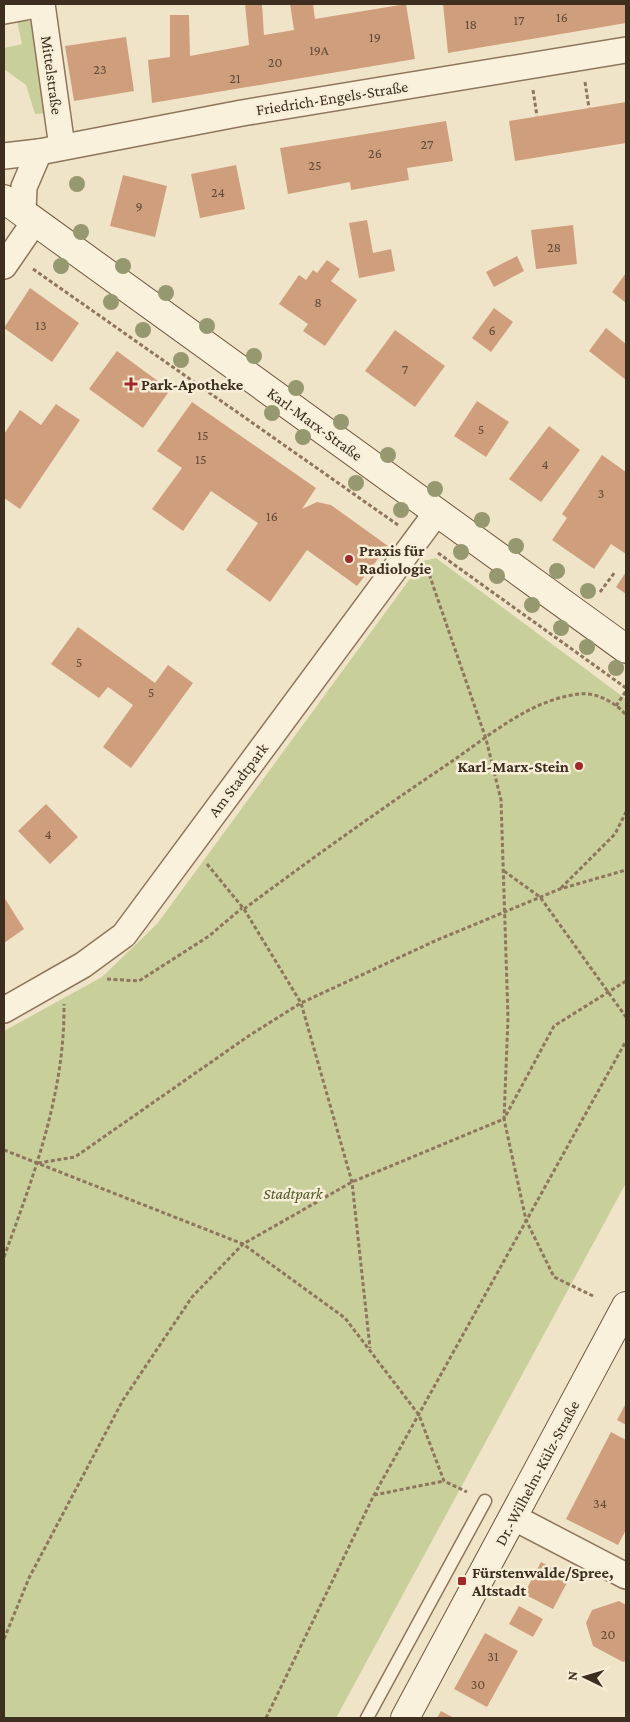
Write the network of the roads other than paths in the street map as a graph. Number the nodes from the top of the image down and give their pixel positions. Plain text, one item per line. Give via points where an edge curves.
1 (42, 4) edge
2 (4, 11) edge
3 (626, 50) edge
4 (51, 149) junction
5 (4, 156) edge
6 (20, 211) edge
7 (8, 260) edge
8 (437, 512) junction
9 (626, 649) edge
10 (4, 1010) edge
11 (626, 1306) edge
12 (486, 1501) road end
13 (513, 1517) junction
14 (626, 1576) edge
15 (367, 1718) edge
16 (405, 1718) edge

1 - 2 street, Mittelstraße
1 - 4 street, Mittelstraße
3 - 4 street, Friedrich-Engels-Straße via 242,113
4 - 5 street, Friedrich-Engels-Straße
4 - 6 street via 24,187
6 - 7 street
6 - 8 street, Karl-Marx-Straße
8 - 9 street, Karl-Marx-Straße
8 - 10 street, Am Stadtpark via 124,934 64,976
11 - 13 street, Dr.-Wilhelm-Külz-Straße
12 - 15 lane
13 - 14 street
13 - 16 street, Dr.-Wilhelm-Külz-Straße

